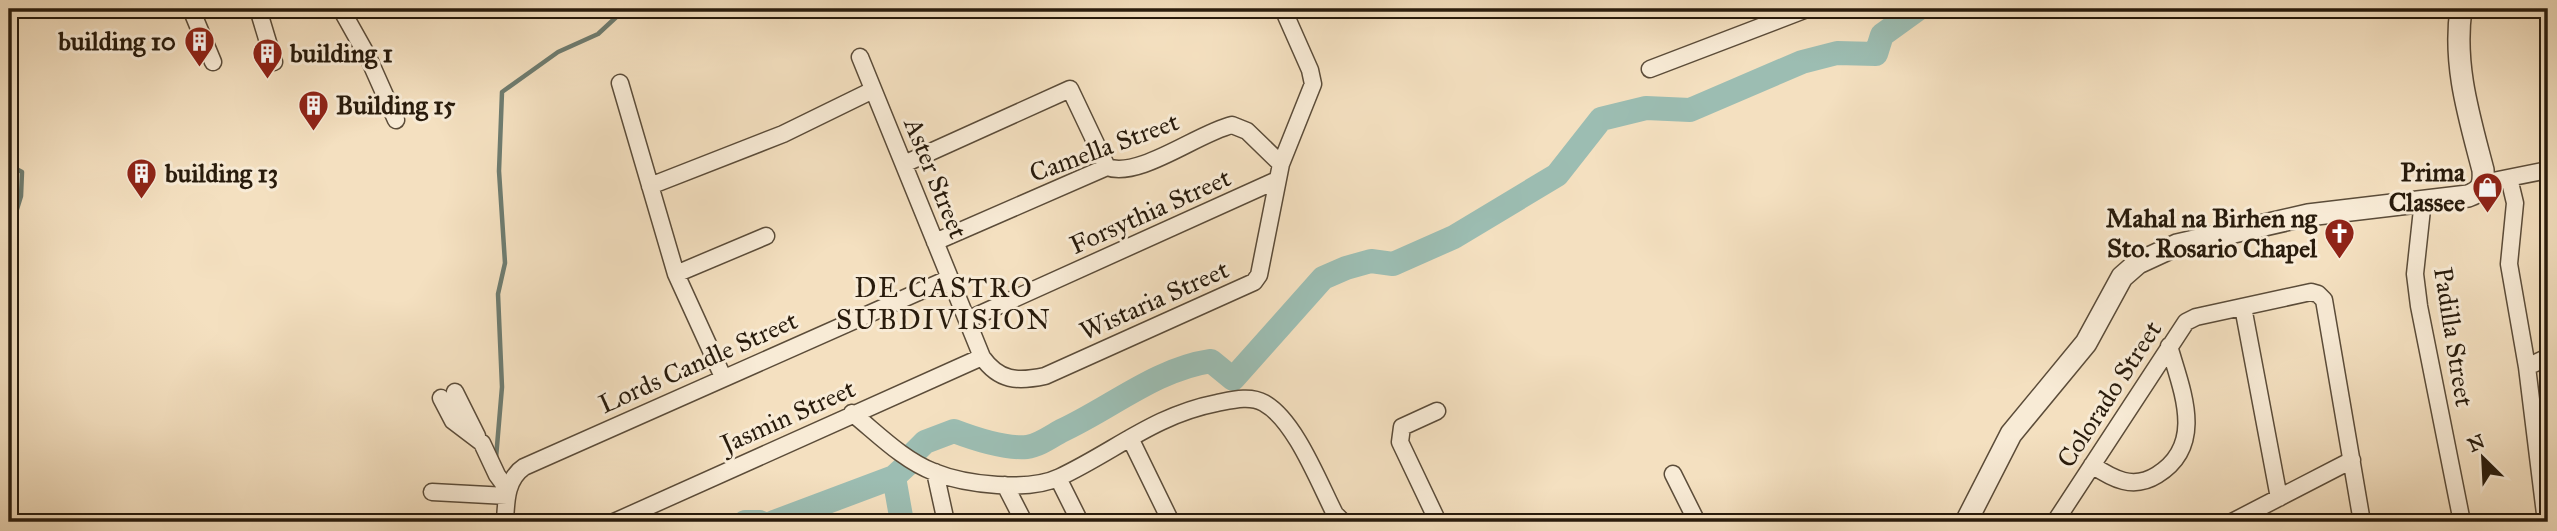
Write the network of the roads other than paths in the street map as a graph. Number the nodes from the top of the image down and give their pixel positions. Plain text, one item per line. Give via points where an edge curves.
1 (191, 9) edge
2 (258, 9) edge
3 (341, 9) edge
4 (1283, 9) edge
5 (1807, 9) edge
6 (2461, 9) edge
7 (860, 57) dead end
8 (213, 62) dead end
9 (274, 62) dead end
10 (1650, 69) dead end
11 (620, 83) dead end
12 (873, 90) junction
13 (396, 120) dead end
14 (1281, 163) junction
15 (904, 164) junction
16 (1107, 167) junction
17 (2548, 170) edge
18 (2509, 178) junction
19 (1277, 180) junction
20 (2483, 183) junction
21 (650, 186) junction
22 (2423, 200) junction
23 (766, 236) dead end
24 (935, 243) junction
25 (676, 274) junction
26 (950, 278) junction
27 (2243, 307) junction
28 (967, 320) junction
29 (2169, 346) junction
30 (982, 357) junction
31 (2548, 357) edge
32 (2527, 367) junction
33 (723, 377) junction
34 (448, 395) dead end
35 (1437, 411) dead end
36 (852, 413) junction
37 (1129, 438) junction
38 (2542, 448) edge
39 (2352, 460) junction
40 (2092, 465) junction
41 (934, 472) junction
42 (1673, 474) dead end
43 (1058, 478) junction
44 (1005, 485) junction
45 (432, 492) dead end
46 (508, 493) junction
47 (2278, 498) junction
48 (505, 522) edge
49 (614, 522) edge
50 (946, 522) edge
51 (1024, 522) edge
52 (1080, 522) edge
53 (1171, 522) edge
54 (1343, 522) edge
55 (1438, 522) edge
56 (1697, 522) edge
57 (1966, 522) edge
58 (2055, 522) edge
59 (2232, 522) edge
60 (2362, 522) edge
61 (2462, 522) edge
62 (2546, 522) edge

1 - 8 street
2 - 9 street
3 - 13 street
4 - 14 street via 1313,83
5 - 10 street
6 - 20 street via 2461,88
7 - 12 street, Aster Street
11 - 21 street
12 - 15 street, Aster Street
12 - 21 street via 783,134
14 - 16 street, Camella Street via 1247,131 1232,125 1138,166
14 - 19 street
15 - 16 street via 1070,89
15 - 24 street, Aster Street
16 - 24 street, Camella Street
17 - 18 street
18 - 20 street
18 - 32 street via 2515,203 2509,264
19 - 28 street, Forsythia Street
19 - 30 street, Wistaria Street via 1254,282 1045,376 1026,380 1001,377
20 - 22 street via 2468,197
21 - 25 street
22 - 57 street via 2346,209 2241,230 2177,245 2137,263 2122,277 2086,343 2011,435
22 - 61 street, Padilla Street via 2415,274
23 - 25 street
24 - 26 street, Aster Street
25 - 33 street
26 - 28 street, Aster Street
26 - 33 street, Lords Candle Street
27 - 29 street, Colorado Street via 2186,322
27 - 39 street, Colorado Street via 2311,292 2322,296
27 - 47 street
28 - 30 street, Aster Street
29 - 40 street, Colorado Street
29 - 40 street via 2186,412 2187,436 2181,454 2168,468 2133,484
30 - 36 street, Jasmin Street
31 - 32 street
32 - 38 street
33 - 46 street, Lords Candle Street via 524,467 513,477
34 - 46 street via 453,421 478,439
35 - 55 street via 1402,427 1400,442
36 - 41 street via 899,452
36 - 49 street, Jasmin Street
37 - 43 street
37 - 53 street
37 - 54 street via 1155,422 1203,406 1252,399 1264,403 1289,428
38 - 62 street
39 - 47 street
39 - 60 street, Colorado Street
40 - 58 street, Colorado Street
41 - 44 street
41 - 50 street
42 - 56 street
43 - 44 street via 1040,484
43 - 52 street
44 - 51 street
45 - 46 street
46 - 48 street
47 - 59 street

